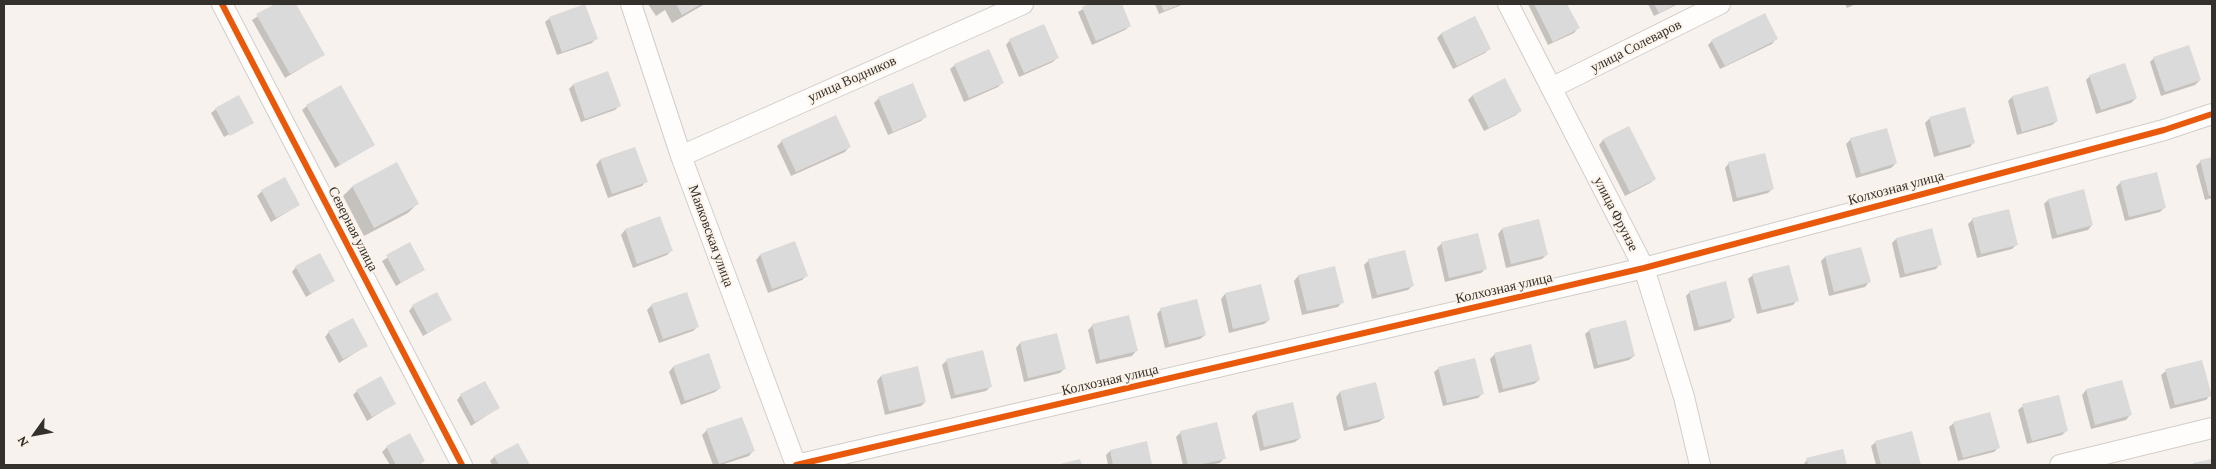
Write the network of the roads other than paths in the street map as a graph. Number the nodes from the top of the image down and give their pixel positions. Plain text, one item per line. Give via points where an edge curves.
1 (222, 4) edge
2 (632, 4) edge
3 (1023, 4) edge
4 (1508, 4) edge
5 (1720, 4) edge
6 (1551, 88) junction
7 (2212, 114) edge
8 (681, 156) junction
9 (1644, 268) junction
10 (2212, 428) edge
11 (462, 465) edge
12 (796, 465) edge
13 (1700, 465) edge
14 (2060, 465) edge

1 - 11 street, Северная улица
2 - 8 street, Маяковская улица
3 - 8 street, улица Водников
4 - 6 street, улица Фрунзе
5 - 6 street, улица Солеваров
6 - 9 street, улица Фрунзе
7 - 9 street, Колхозная улица via 2164,130
8 - 12 street, Маяковская улица
9 - 12 street, Колхозная улица
9 - 13 street, улица Фрунзе via 1684,396
10 - 14 street

